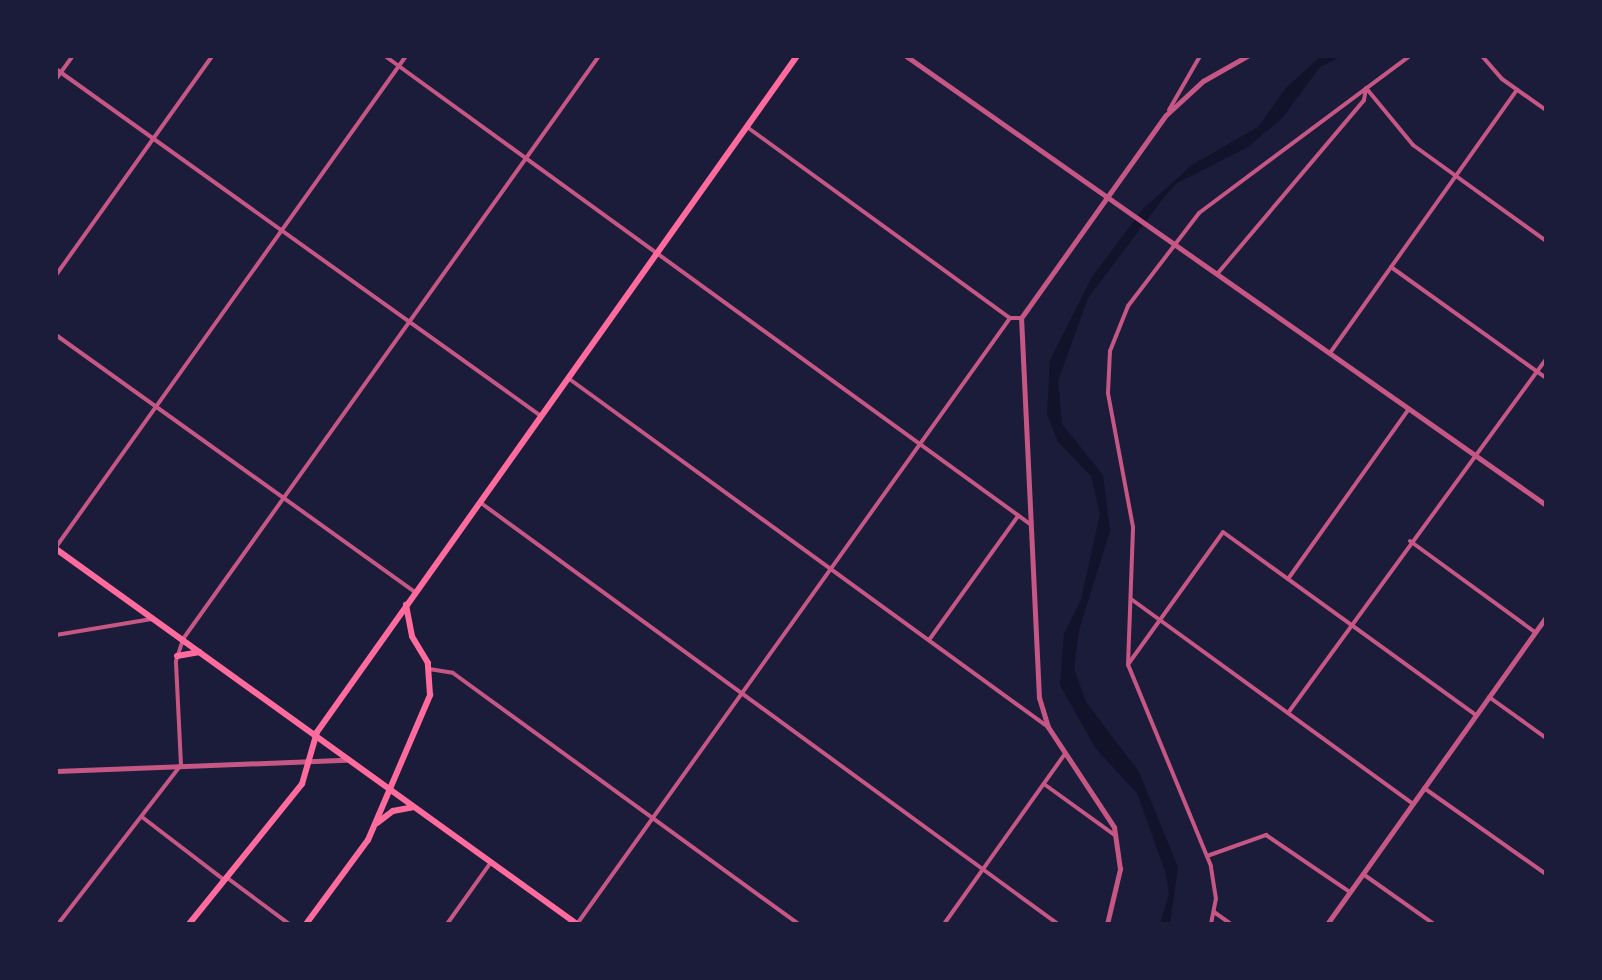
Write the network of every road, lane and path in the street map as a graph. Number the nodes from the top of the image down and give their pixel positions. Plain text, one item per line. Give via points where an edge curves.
1 (73, 56) edge
2 (212, 56) edge
3 (385, 56) edge
4 (406, 56) edge
5 (599, 56) edge
6 (797, 56) edge
7 (906, 56) edge
8 (1200, 56) edge
9 (1247, 56) edge
10 (1410, 56) edge
11 (1482, 56) edge
12 (399, 66) junction
13 (58, 70) edge
14 (56, 79) edge
15 (1366, 88) junction
16 (1517, 90) junction
17 (1546, 110) edge
18 (1166, 115) junction
19 (747, 127) junction
20 (154, 138) junction
21 (527, 158) junction
22 (1455, 176) junction
23 (1107, 198) junction
24 (282, 230) junction
25 (1546, 241) edge
26 (1174, 244) junction
27 (658, 253) junction
28 (1391, 267) junction
29 (1218, 273) junction
30 (56, 275) edge
31 (1010, 318) junction
32 (1021, 318) junction
33 (410, 322) junction
34 (56, 335) edge
35 (1330, 353) junction
36 (1546, 359) edge
37 (1537, 372) junction
38 (568, 378) junction
39 (1546, 378) edge
40 (156, 407) junction
41 (1409, 409) junction
42 (541, 416) junction
43 (919, 444) junction
44 (1475, 455) junction
45 (284, 498) junction
46 (479, 502) junction
47 (1546, 505) edge
48 (1018, 516) junction
49 (1031, 525) junction
50 (1410, 541) junction
51 (56, 548) edge
52 (830, 569) junction
53 (1288, 579) junction
54 (415, 592) junction
55 (1131, 599) junction
56 (406, 605) junction
57 (1546, 617) edge
58 (153, 619) junction
59 (1160, 620) junction
60 (1351, 624) junction
61 (1535, 632) junction
62 (56, 635) edge
63 (183, 639) junction
64 (929, 640) junction
65 (204, 653) junction
66 (177, 656) junction
67 (1128, 665) junction
68 (429, 669) junction
69 (741, 693) junction
70 (1489, 697) junction
71 (1288, 713) junction
72 (1476, 715) junction
73 (1048, 727) junction
74 (317, 732) junction
75 (1546, 738) edge
76 (1066, 752) junction
77 (308, 759) junction
78 (181, 765) junction
79 (360, 767) junction
80 (56, 771) edge
81 (1044, 784) junction
82 (388, 787) junction
83 (1424, 788) junction
84 (1413, 804) junction
85 (416, 807) junction
86 (142, 817) junction
87 (652, 818) junction
88 (374, 825) junction
89 (1117, 837) junction
90 (1207, 856) junction
91 (491, 862) junction
92 (983, 869) junction
93 (1363, 874) junction
94 (1546, 874) edge
95 (225, 879) junction
96 (1350, 892) junction
97 (1214, 912) junction
98 (58, 924) edge
99 (189, 924) edge
100 (289, 924) edge
101 (306, 924) edge
102 (447, 924) edge
103 (577, 924) edge
104 (798, 924) edge
105 (944, 924) edge
106 (1058, 924) edge
107 (1107, 924) edge
108 (1211, 924) edge
109 (1231, 924) edge
110 (1327, 924) edge
111 (1434, 924) edge

1 - 13 street
2 - 20 street
3 - 12 street
4 - 12 street
5 - 21 street
6 - 19 main road
7 - 23 street
8 - 18 street
9 - 18 street via 1203,81
10 - 15 street
11 - 16 street
12 - 21 street
12 - 24 street
13 - 14 street
13 - 20 street
15 - 22 street via 1410,142
15 - 26 street via 1221,194
15 - 29 street via 1364,100
16 - 17 street
16 - 22 street
18 - 23 street
19 - 27 main road
19 - 31 street
20 - 24 street
20 - 30 street
21 - 27 street
21 - 33 street
22 - 25 street
22 - 28 street
23 - 26 street
23 - 32 street
24 - 33 street
24 - 40 street
26 - 29 street
26 - 55 street via 1126,309 1108,362 1108,393 1133,527
27 - 38 main road
27 - 43 street
28 - 35 street
28 - 37 street
29 - 35 street
31 - 32 street
31 - 43 street
32 - 49 street
33 - 42 street
33 - 45 street
34 - 40 street
35 - 41 street
36 - 37 street
37 - 39 street
37 - 44 street
38 - 42 main road
38 - 52 street
40 - 45 street
40 - 51 street
41 - 44 street
41 - 53 street
42 - 46 main road
43 - 48 street
43 - 52 street
44 - 47 street
44 - 50 street
45 - 54 street
45 - 63 street
46 - 54 main road
46 - 69 street
48 - 49 street
48 - 64 street
49 - 73 street via 1037,687
50 - 60 street
50 - 61 street
51 - 58 main road
52 - 64 street
52 - 69 street
53 - 59 street via 1223,532
53 - 60 street
54 - 56 main road
55 - 59 street
55 - 67 street
56 - 68 main road via 411,632
56 - 74 main road
57 - 61 street
58 - 62 street
58 - 63 main road
59 - 67 street
59 - 71 street
60 - 71 street
60 - 72 street
61 - 70 street
63 - 65 main road
63 - 66 street
64 - 73 street
65 - 66 main road
65 - 74 main road
66 - 78 street
67 - 90 street
68 - 82 main road via 429,698
68 - 87 street via 453,673
69 - 87 street
69 - 92 street
70 - 72 street
70 - 75 street
71 - 84 street
72 - 83 street
73 - 76 street
74 - 77 main road
74 - 79 main road
76 - 81 street
76 - 89 street via 1104,804
77 - 78 street
77 - 79 street via 343,758
77 - 95 main road via 302,784
78 - 80 street
78 - 86 street
79 - 82 main road
81 - 89 street
81 - 92 street
82 - 85 main road
82 - 88 main road
83 - 84 street
83 - 94 street
84 - 93 street
85 - 88 main road via 393,811
85 - 91 main road
86 - 95 street
86 - 98 street
87 - 103 street
87 - 104 street
88 - 101 main road
89 - 107 street via 1119,876
90 - 96 street via 1253,837 1270,836
90 - 97 street
91 - 102 street
91 - 103 main road
92 - 105 street
92 - 106 street
93 - 96 street
93 - 111 street
95 - 99 main road
95 - 100 street
96 - 110 street
97 - 108 street
97 - 109 street

